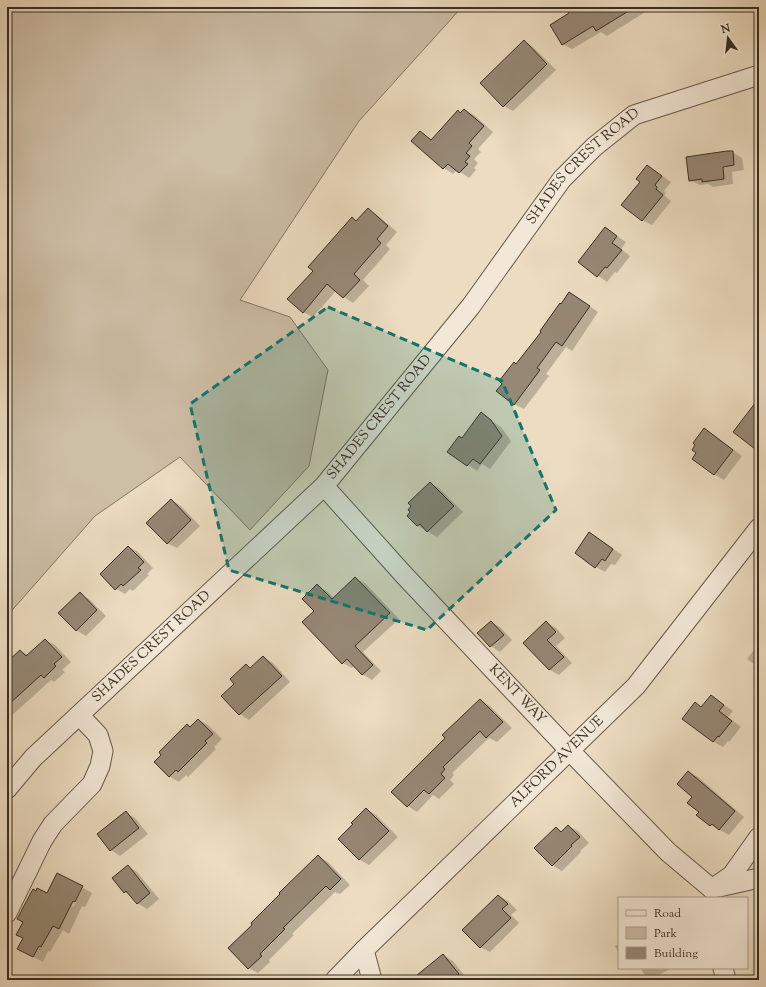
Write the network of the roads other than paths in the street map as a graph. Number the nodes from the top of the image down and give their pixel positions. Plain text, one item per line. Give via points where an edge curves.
1 (756, 79) edge
2 (324, 486) junction
3 (759, 528) edge
4 (79, 715) junction
5 (570, 751) junction
6 (7, 789) edge
7 (759, 837) edge
8 (759, 878) edge
9 (711, 894) edge
10 (7, 913) edge
11 (364, 950) junction
12 (723, 969) edge
13 (335, 980) edge
14 (372, 980) edge
15 (726, 980) edge

1 - 2 street, SHADES CREST ROAD via 634,115 594,147 562,179 471,306
2 - 4 street, SHADES CREST ROAD
2 - 5 street, KENT WAY
3 - 5 street, ALFORD AVENUE via 636,686
4 - 6 street, SHADES CREST ROAD via 33,758
4 - 10 street via 98,735 103,751 100,766 92,784 53,824 42,841
5 - 9 street, KENT WAY
5 - 11 street, ALFORD AVENUE
7 - 9 street via 732,875
8 - 9 street
11 - 13 street, ALFORD AVENUE
11 - 14 street
12 - 15 street

